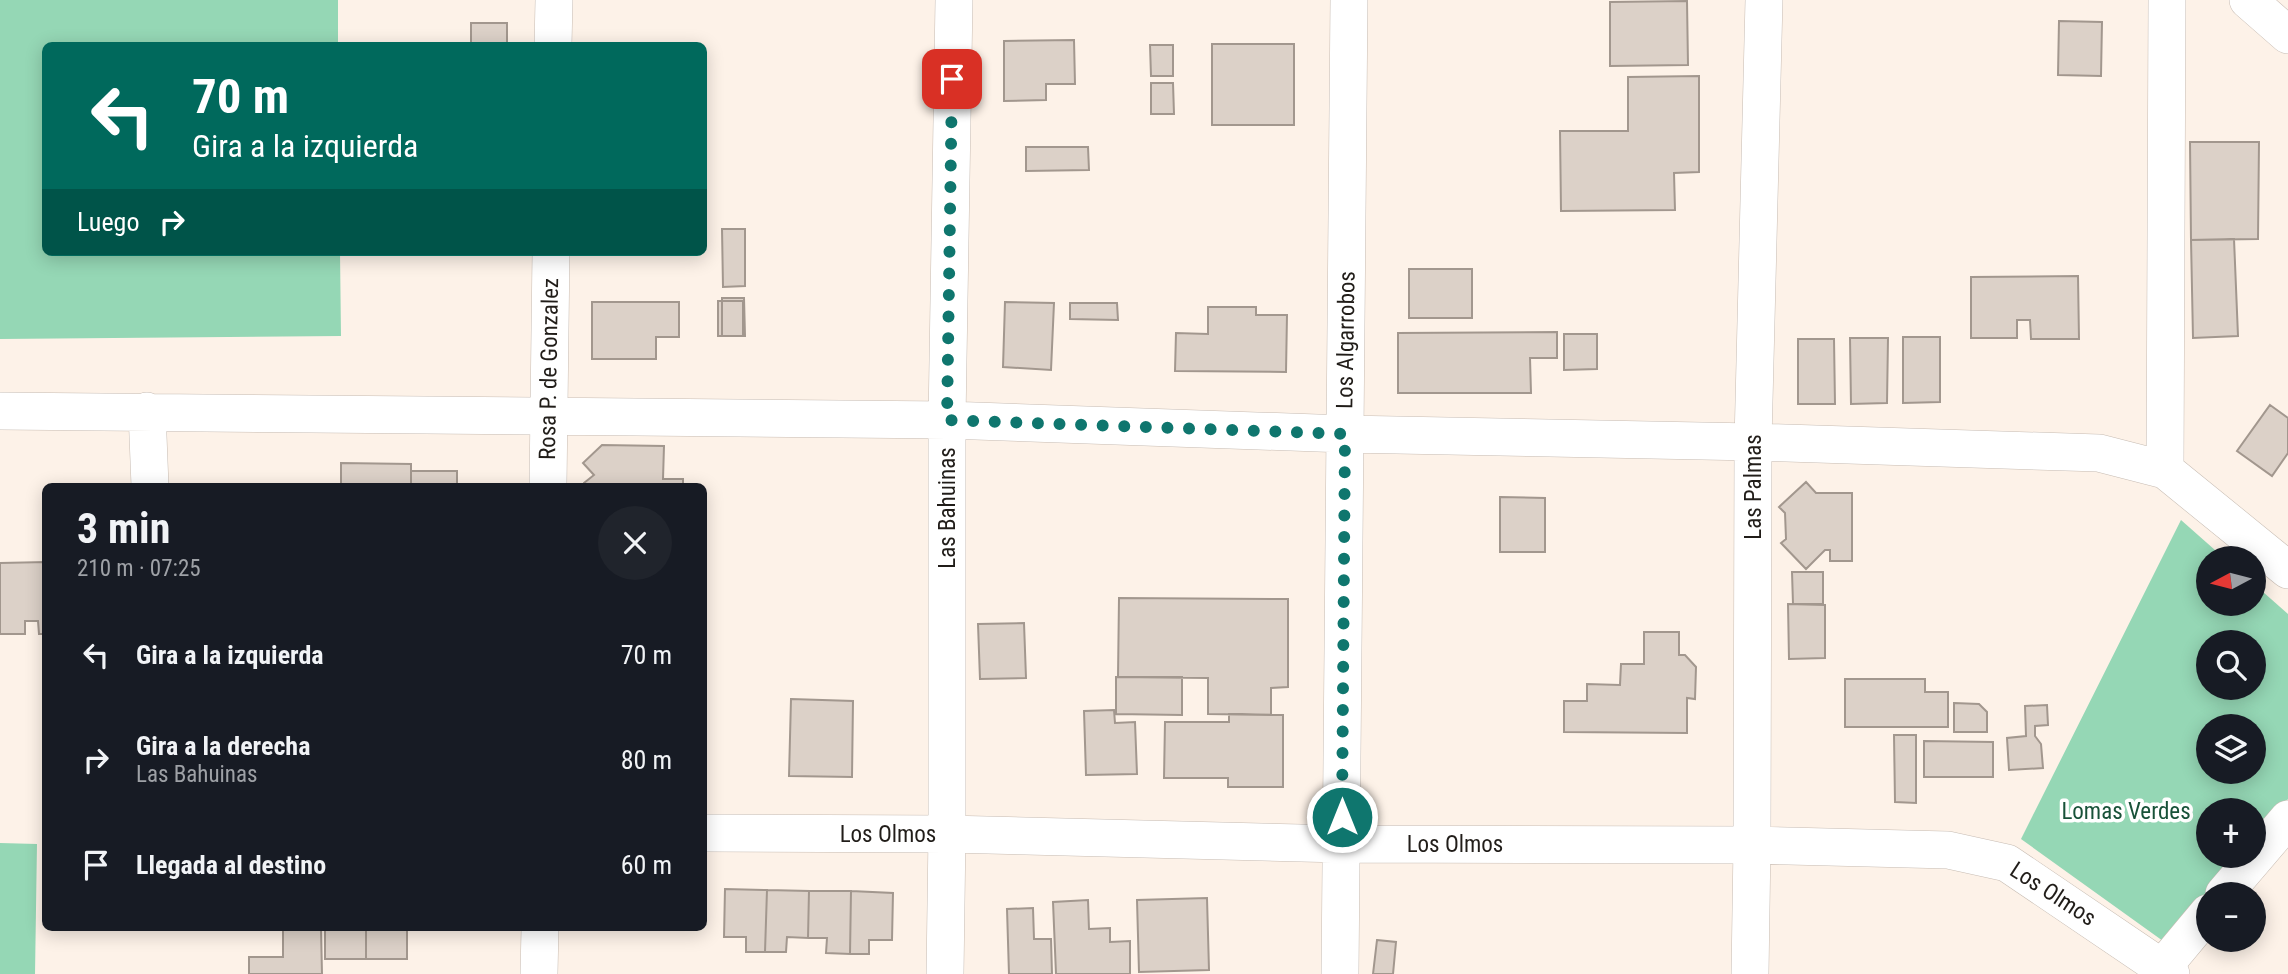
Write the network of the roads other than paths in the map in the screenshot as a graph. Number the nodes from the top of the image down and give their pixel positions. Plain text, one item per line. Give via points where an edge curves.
1 (554, 0) edge
2 (954, 0) edge
3 (1349, 0) edge
4 (1763, 0) edge
5 (2167, 0) edge
6 (2248, 0) edge
7 (2288, 35) edge
8 (553, 42) edge
9 (551, 256) edge
10 (0, 411) edge
11 (147, 411) junction
12 (549, 417) junction
13 (947, 420) junction
14 (1345, 434) junction
15 (1752, 442) junction
16 (2165, 470) junction
17 (150, 483) edge
18 (548, 483) edge
19 (2288, 570) edge
20 (2288, 818) edge
21 (707, 833) edge
22 (947, 834) junction
23 (1342, 844) junction
24 (1752, 845) junction
25 (2234, 882) edge
26 (2196, 929) edge
27 (540, 931) edge
28 (2163, 972) edge
29 (539, 974) edge
30 (945, 974) edge
31 (1340, 974) edge
32 (1750, 974) edge

1 - 8 street
2 - 13 street, Las Bahuinas
3 - 14 street, Los Algarrobos
4 - 15 street, Las Palmas
5 - 16 street
6 - 7 street
9 - 12 street, Rosa P. de Gonzalez
10 - 11 street
11 - 12 street
11 - 17 street
12 - 13 street
12 - 18 street, Rosa P. de Gonzalez
13 - 14 street
13 - 22 street, Las Bahuinas
14 - 15 street
14 - 23 street, Los Algarrobos
15 - 16 street via 2099,453
15 - 24 street, Las Palmas
16 - 19 street
20 - 25 street
21 - 22 street, Los Olmos
22 - 23 street, Los Olmos
22 - 30 street, Las Bahuinas
23 - 24 street, Los Olmos
23 - 31 street, Los Algarrobos
24 - 28 street, Los Olmos via 1948,850 2007,863
24 - 32 street, Las Palmas
26 - 28 street
27 - 29 street

